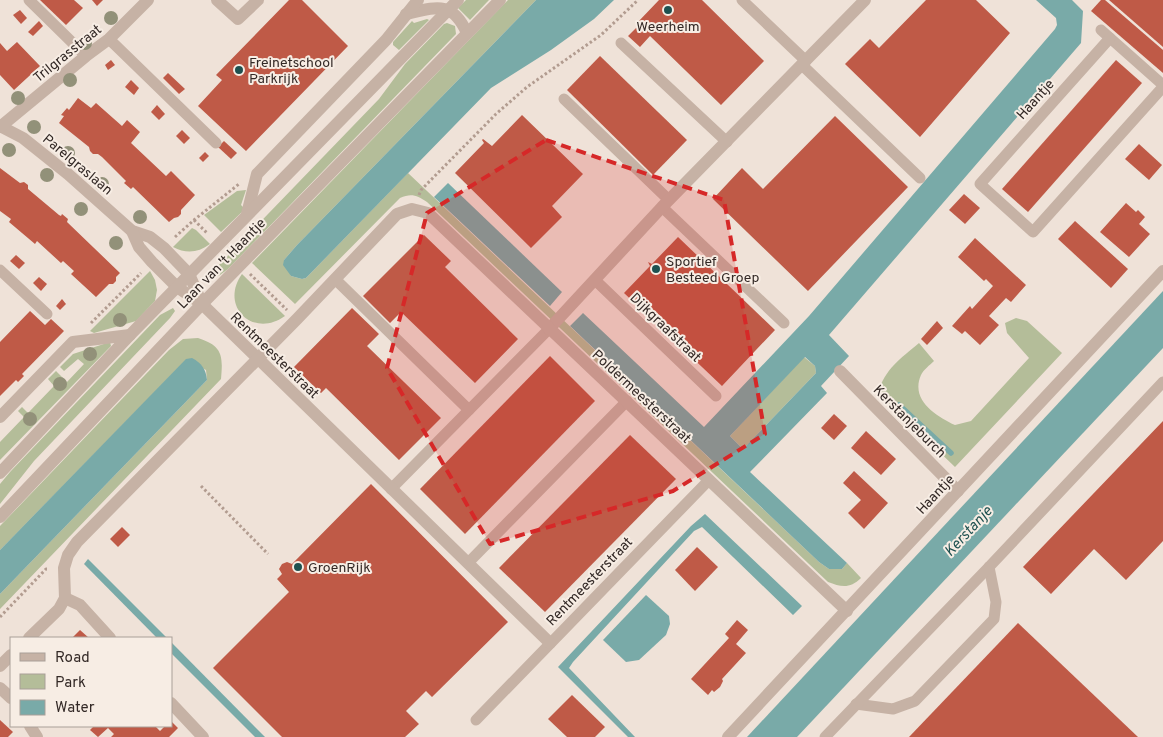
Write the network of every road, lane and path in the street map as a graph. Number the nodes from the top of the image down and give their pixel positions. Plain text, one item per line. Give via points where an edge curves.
1 (28, 0) edge
2 (148, 0) edge
3 (217, 0) edge
4 (258, 0) edge
5 (418, 0) edge
6 (500, 0) edge
7 (638, 0) edge
8 (742, 0) edge
9 (865, 0) edge
10 (454, 5) edge
11 (406, 14) junction
12 (1101, 30) dead end
13 (467, 34) junction
14 (1110, 38) junction
15 (109, 39) junction
16 (621, 42) dead end
17 (86, 56) junction
18 (804, 63) junction
19 (1163, 86) edge
20 (564, 98) dead end
21 (0, 126) edge
22 (727, 142) junction
23 (216, 143) dead end
24 (920, 178) dead end
25 (666, 204) junction
26 (412, 209) junction
27 (247, 214) junction
28 (132, 231) junction
29 (0, 270) edge
30 (1163, 272) edge
31 (189, 274) junction
32 (335, 279) junction
33 (595, 280) junction
34 (177, 287) junction
35 (202, 304) junction
36 (47, 314) dead end
37 (784, 323) dead end
38 (549, 329) junction
39 (130, 335) junction
40 (257, 359) junction
41 (840, 371) dead end
42 (1163, 382) edge
43 (716, 396) dead end
44 (626, 401) junction
45 (469, 410) junction
46 (0, 417) edge
47 (0, 473) edge
48 (709, 480) junction
49 (201, 486) dead end
50 (391, 489) junction
51 (958, 491) junction
52 (0, 517) edge
53 (268, 554) dead end
54 (468, 564) junction
55 (989, 567) junction
56 (64, 568) junction
57 (65, 598) junction
58 (847, 611) junction
59 (0, 617) edge
60 (30, 637) edge
61 (109, 637) edge
62 (550, 643) junction
63 (10, 656) edge
64 (0, 666) edge
65 (0, 688) edge
66 (10, 697) edge
67 (172, 704) edge
68 (856, 704) junction
69 (476, 720) dead end
70 (203, 737) edge
71 (728, 737) edge
72 (825, 737) edge

1 - 17 lane
2 - 15 street, Trilgrasstraat
3 - 4 street via 238,19
5 - 11 street, Laan van 't Haantje
6 - 13 street, Laan van 't Haantje
7 - 26 path via 601,35 527,87 496,114 421,190
8 - 18 lane
9 - 18 street
10 - 11 street
10 - 13 street
10 - 27 street, Laan van 't Haantje
11 - 27 street, Laan van 't Haantje via 386,40 257,174
12 - 14 lane, Haantje
13 - 35 street, Laan van 't Haantje
14 - 19 lane, Haantje
14 - 19 lane, Haantje via 980,184 1033,232
15 - 17 street, Trilgrasstraat
15 - 23 lane
16 - 22 lane
17 - 21 street, Trilgrasstraat
18 - 22 street
18 - 24 lane
20 - 25 lane
21 - 28 street, Parelgraslaan via 23,138
22 - 25 street
25 - 33 street
25 - 37 lane
26 - 32 street via 397,214
26 - 38 street, Poldermeesterstraat via 428,213
27 - 31 street, Laan van 't Haantje
28 - 31 street, Parelgraslaan via 157,242
28 - 34 street, Parelgraslaan via 139,247
29 - 36 lane
30 - 51 street, Haantje
31 - 34 street, Laan van 't Haantje
31 - 35 street
32 - 40 street
32 - 45 lane
33 - 38 street
33 - 43 lane, Dijkgraafstraat
34 - 35 street, Parelgraslaan
34 - 39 street, Laan van 't Haantje
35 - 40 street, Rentmeesterstraat
35 - 52 street, Laan van 't Haantje
38 - 44 street, Poldermeesterstraat
38 - 45 lane
39 - 46 street via 73,342
39 - 47 street, Laan van 't Haantje
40 - 50 street, Rentmeesterstraat
40 - 56 street via 78,542 68,555
41 - 51 street, Kerstanjeburch
42 - 55 lane
44 - 48 street, Poldermeesterstraat
44 - 54 lane
45 - 50 lane
48 - 58 street, Poldermeesterstraat
48 - 62 lane, Rentmeesterstraat
49 - 53 path
50 - 54 street, Rentmeesterstraat
51 - 58 street, Haantje
54 - 62 street, Rentmeesterstraat
55 - 68 lane
55 - 68 lane via 996,602 994,619 915,701 893,709
56 - 57 street
56 - 59 path via 46,569
57 - 60 street via 59,609
57 - 61 street via 80,606
58 - 71 street, Haantje
62 - 69 lane
63 - 64 street
65 - 66 street
67 - 70 street
68 - 72 lane

